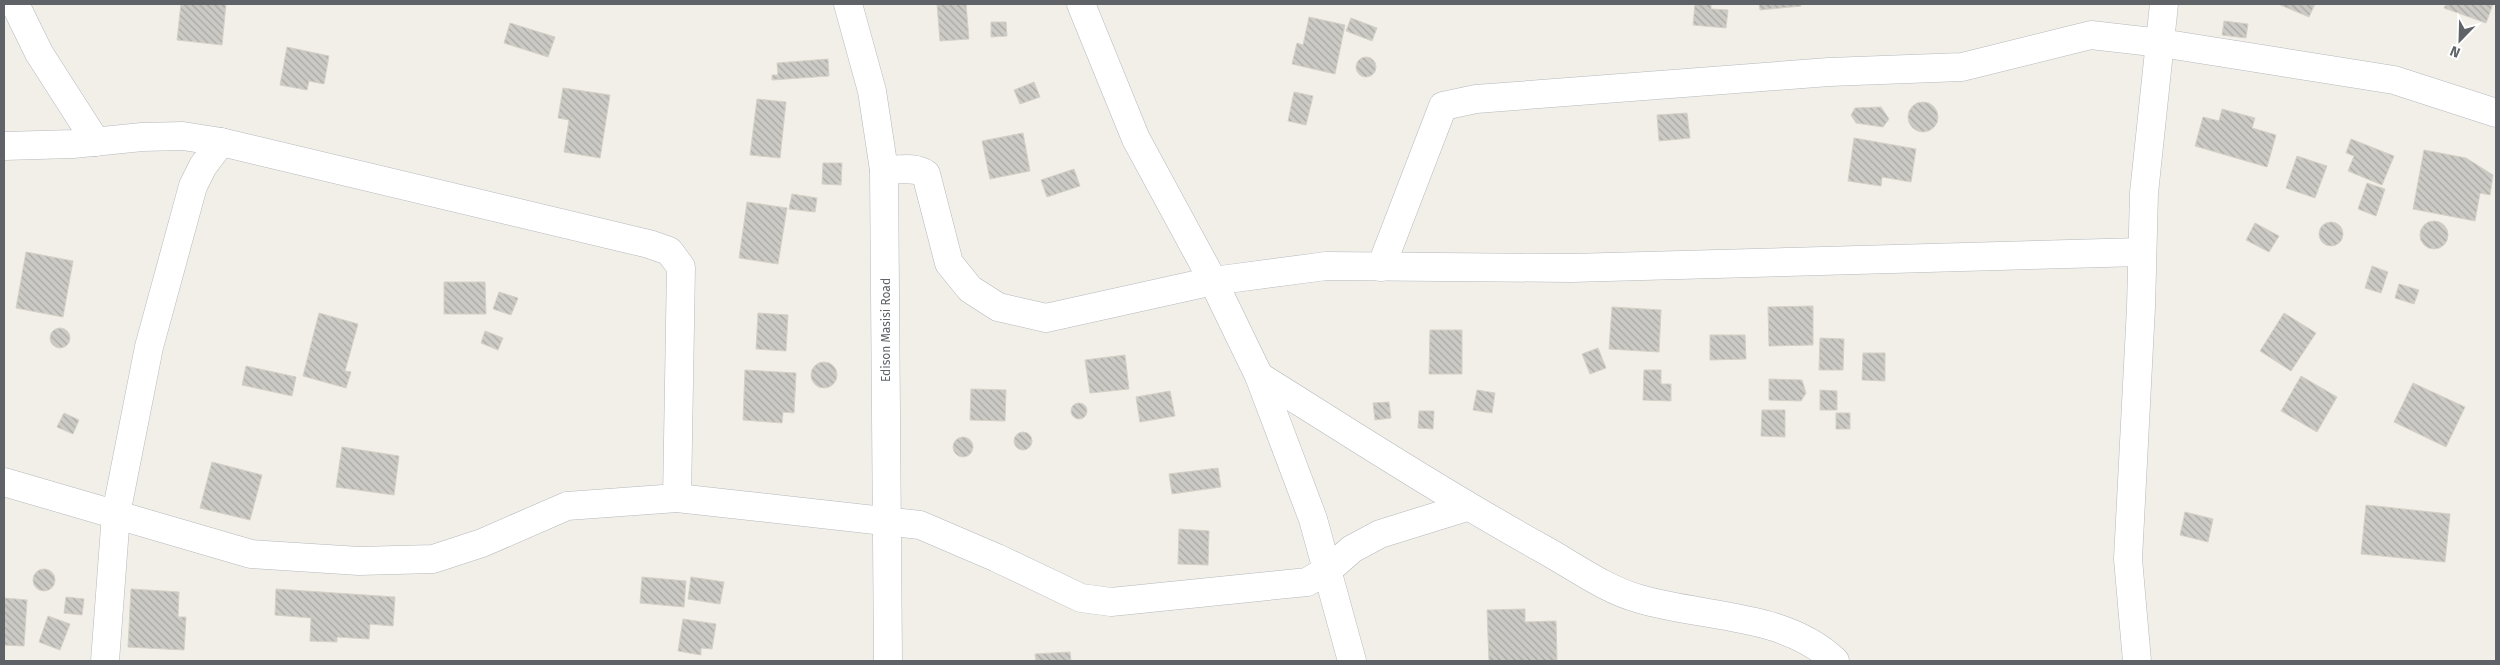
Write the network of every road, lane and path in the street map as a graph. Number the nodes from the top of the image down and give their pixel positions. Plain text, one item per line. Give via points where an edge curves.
1 (15, 4) edge
2 (848, 4) edge
3 (1081, 4) edge
4 (2164, 4) edge
5 (2161, 43) junction
6 (2496, 113) edge
7 (96, 142) junction
8 (221, 142) junction
9 (4, 146) edge
10 (884, 170) junction
11 (2140, 252) junction
12 (1380, 266) junction
13 (1213, 281) junction
14 (1259, 376) junction
15 (4, 482) edge
16 (677, 498) junction
17 (1467, 507) junction
18 (116, 514) junction
19 (887, 522) junction
20 (1328, 570) junction
21 (105, 661) edge
22 (888, 661) edge
23 (1352, 661) edge
24 (1835, 661) edge
25 (2137, 661) edge

1 - 7 street via 39,54
2 - 10 street, Edison Masisi Road via 872,91
3 - 13 street via 1136,139
4 - 5 street
5 - 6 street via 2394,80
5 - 11 street via 2149,131
5 - 12 street via 2091,35 1962,67 1828,72 1476,98 1443,106
7 - 8 street via 183,136
7 - 9 street
8 - 16 street via 669,251 681,267
8 - 18 street via 193,186 149,347
10 - 13 street via 913,169 926,174 949,263 970,289 998,307 1046,318
10 - 19 street, Edison Masisi Road
11 - 12 street via 1571,268
11 - 25 street via 2141,307 2128,559
12 - 13 street via 1326,266
13 - 14 street
14 - 17 street
14 - 20 street via 1313,519
15 - 18 street
16 - 18 street via 567,506 482,543 432,559 359,562 251,554
16 - 19 street
17 - 20 street via 1380,534 1352,549
17 - 24 street via 1637,599 1767,625 1801,636
18 - 21 street
19 - 20 street via 920,525 1081,598 1111,602 1307,582
19 - 22 street, Edison Masisi Road
20 - 23 street

